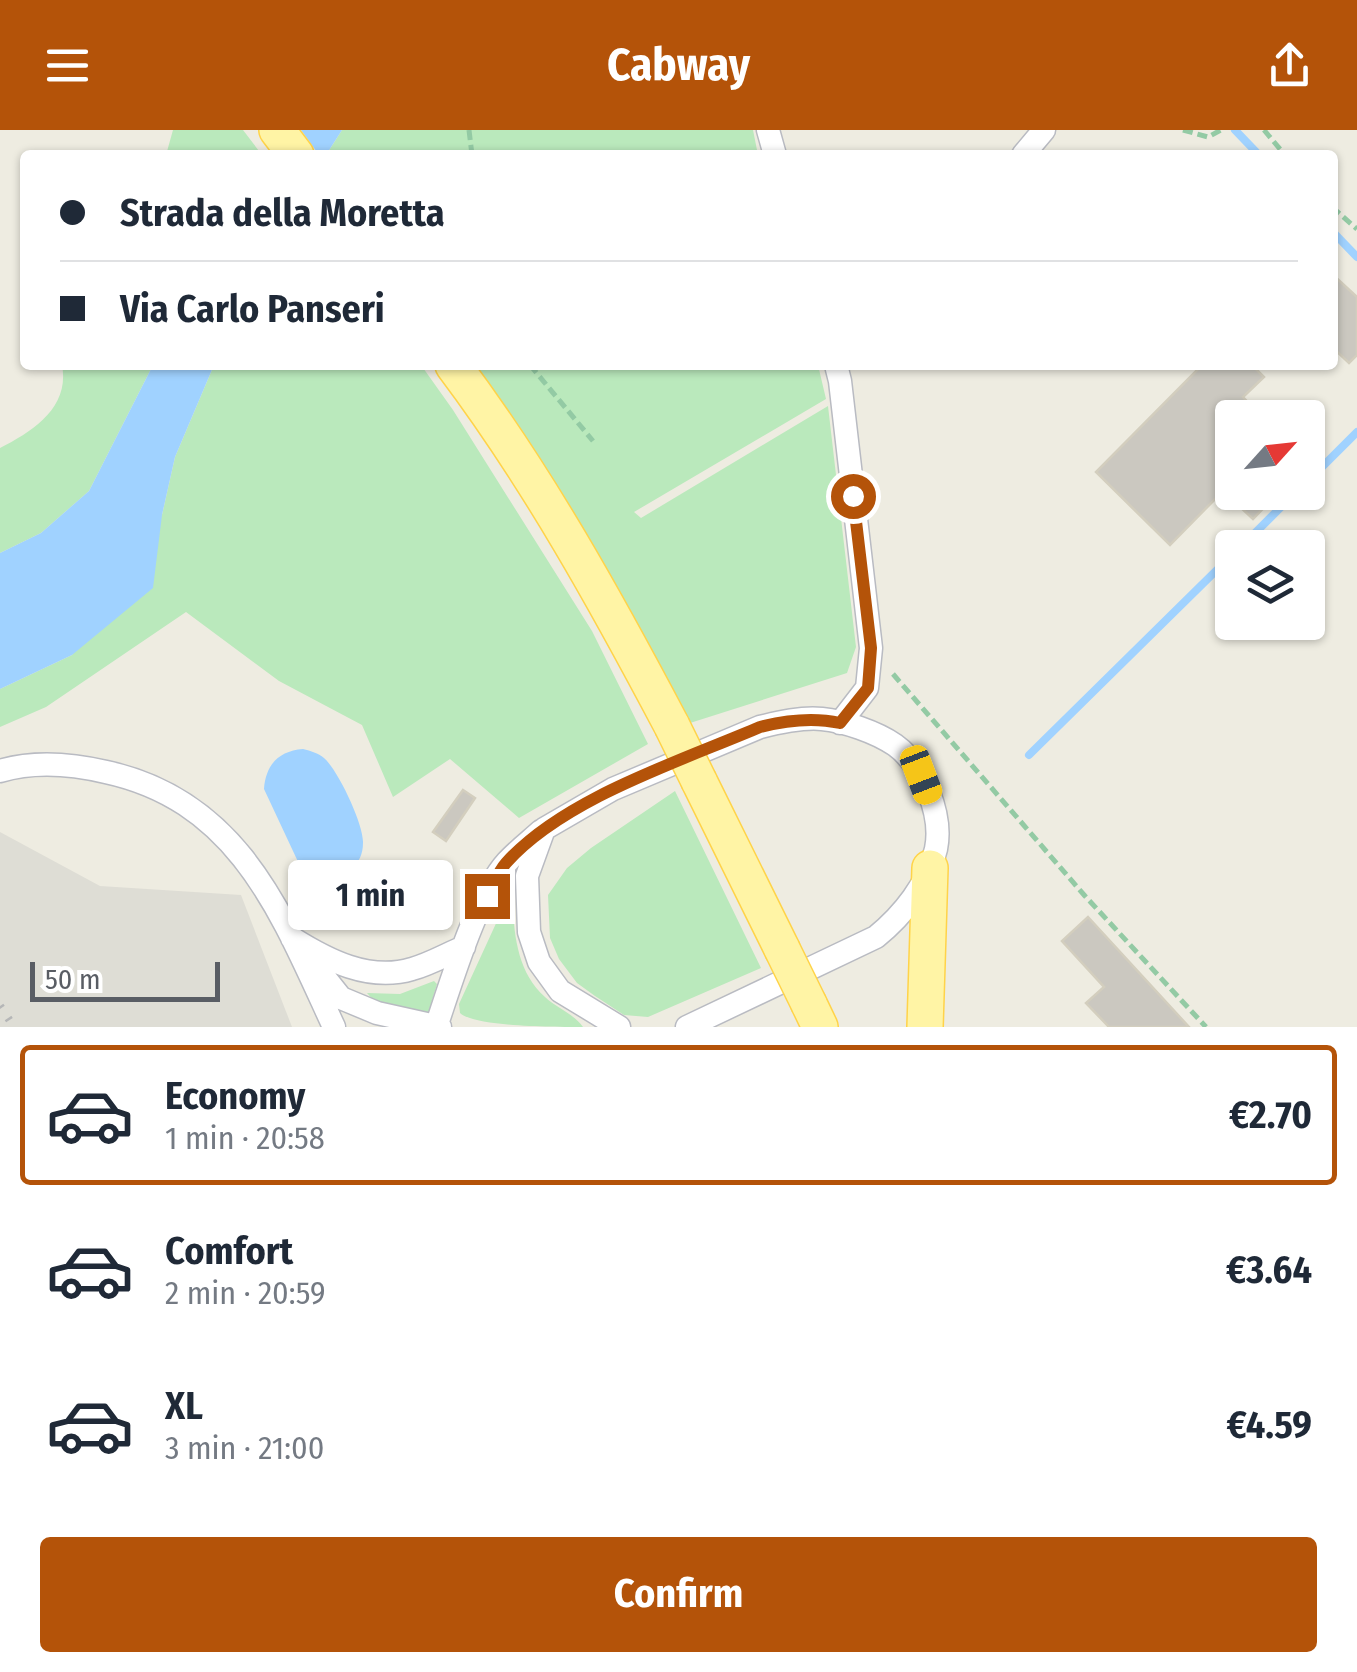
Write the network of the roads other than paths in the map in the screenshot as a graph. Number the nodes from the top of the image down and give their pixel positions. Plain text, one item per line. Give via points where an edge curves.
1 (277, 130) edge
2 (1044, 130) edge
3 (292, 150) edge
4 (1028, 150) edge
5 (843, 370) edge
6 (460, 374) edge
7 (840, 723) junction
8 (0, 772) edge
9 (544, 828) junction
10 (930, 868) junction
11 (292, 938) junction
12 (464, 947) junction
13 (814, 1016) edge
14 (334, 1027) edge
15 (438, 1027) edge
16 (618, 1027) edge
17 (688, 1027) edge
18 (925, 1027) edge

1 - 3 main road
2 - 4 street
5 - 7 street via 871,648 868,688
6 - 13 main road, bridge via 600,589
7 - 9 street via 760,727 613,790
7 - 10 street via 896,746 921,775 935,811
8 - 11 street via 36,764 86,768 171,794 244,856
9 - 12 street via 504,864
9 - 16 street via 527,876 529,932 539,962 560,990
10 - 17 street via 896,921 876,936
10 - 18 main road
11 - 12 street via 354,969 394,972
11 - 14 street
11 - 15 street via 342,998
12 - 15 street

